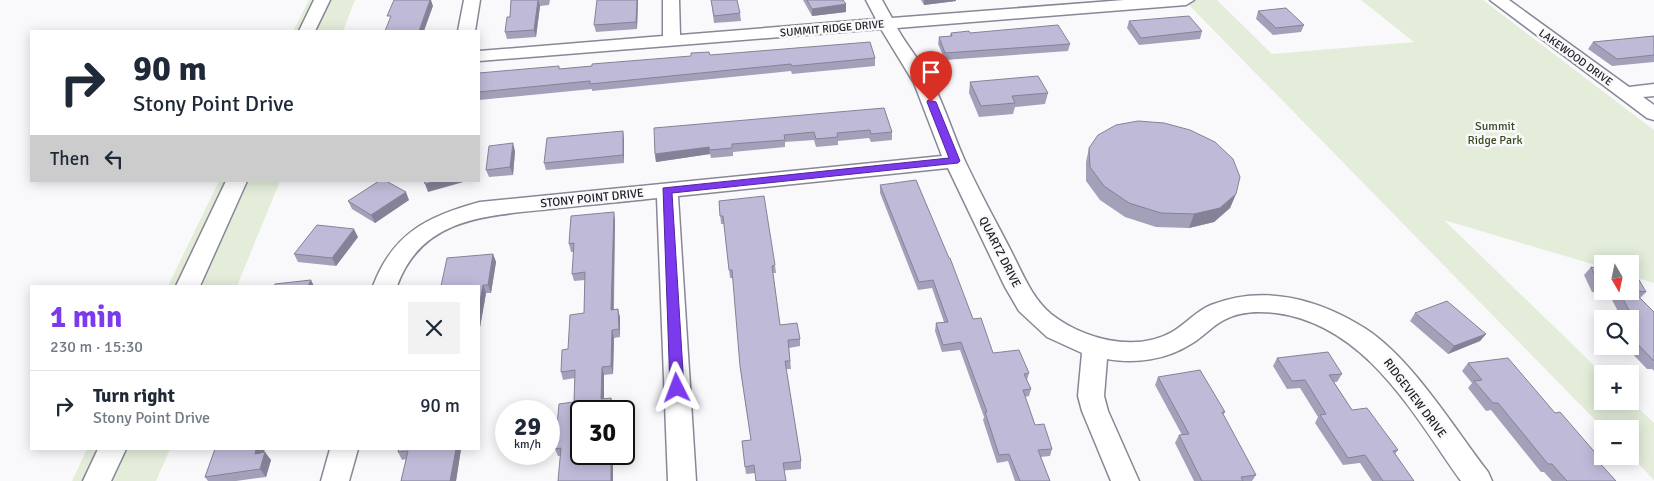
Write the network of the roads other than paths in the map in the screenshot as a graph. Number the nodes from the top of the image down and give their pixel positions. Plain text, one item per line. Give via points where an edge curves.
1 (322, 0) edge
2 (472, 0) edge
3 (671, 0) edge
4 (874, 0) edge
5 (1186, 0) edge
6 (1498, 0) edge
7 (1079, 4) edge
8 (887, 24) junction
9 (307, 30) edge
10 (467, 30) edge
11 (672, 40) junction
12 (480, 56) edge
13 (1654, 90) edge
14 (1625, 93) junction
15 (1654, 114) edge
16 (955, 161) junction
17 (237, 182) edge
18 (667, 190) junction
19 (188, 285) edge
20 (385, 285) edge
21 (1342, 326) joint
22 (1095, 346) junction
23 (112, 450) edge
24 (344, 450) edge
25 (97, 481) edge
26 (335, 481) edge
27 (682, 481) edge
28 (1125, 481) edge
29 (1478, 481) edge

1 - 9 street
2 - 10 street
3 - 11 street
4 - 8 street, QUARTZ DRIVE
5 - 7 street, SUMMIT RIDGE DRIVE
6 - 14 street, LAKEWOOD DRIVE
7 - 8 street, SUMMIT RIDGE DRIVE
8 - 11 street, SUMMIT RIDGE DRIVE
8 - 16 street, QUARTZ DRIVE via 925,86
11 - 12 street, SUMMIT RIDGE DRIVE
13 - 14 street
14 - 15 street, LAKEWOOD DRIVE
16 - 18 street, STONY POINT DRIVE
16 - 22 street, QUARTZ DRIVE via 1028,304 1040,319 1058,332
17 - 19 street
18 - 20 street, STONY POINT DRIVE via 480,209 441,222 406,247 390,271
18 - 27 street
21 - 22 street, QUARTZ DRIVE via 1296,308 1254,304 1219,311 1180,340 1164,347 1124,352
21 - 29 street, RIDGEVIEW DRIVE via 1378,350 1393,367
22 - 28 street via 1091,396
23 - 25 street
24 - 26 street

